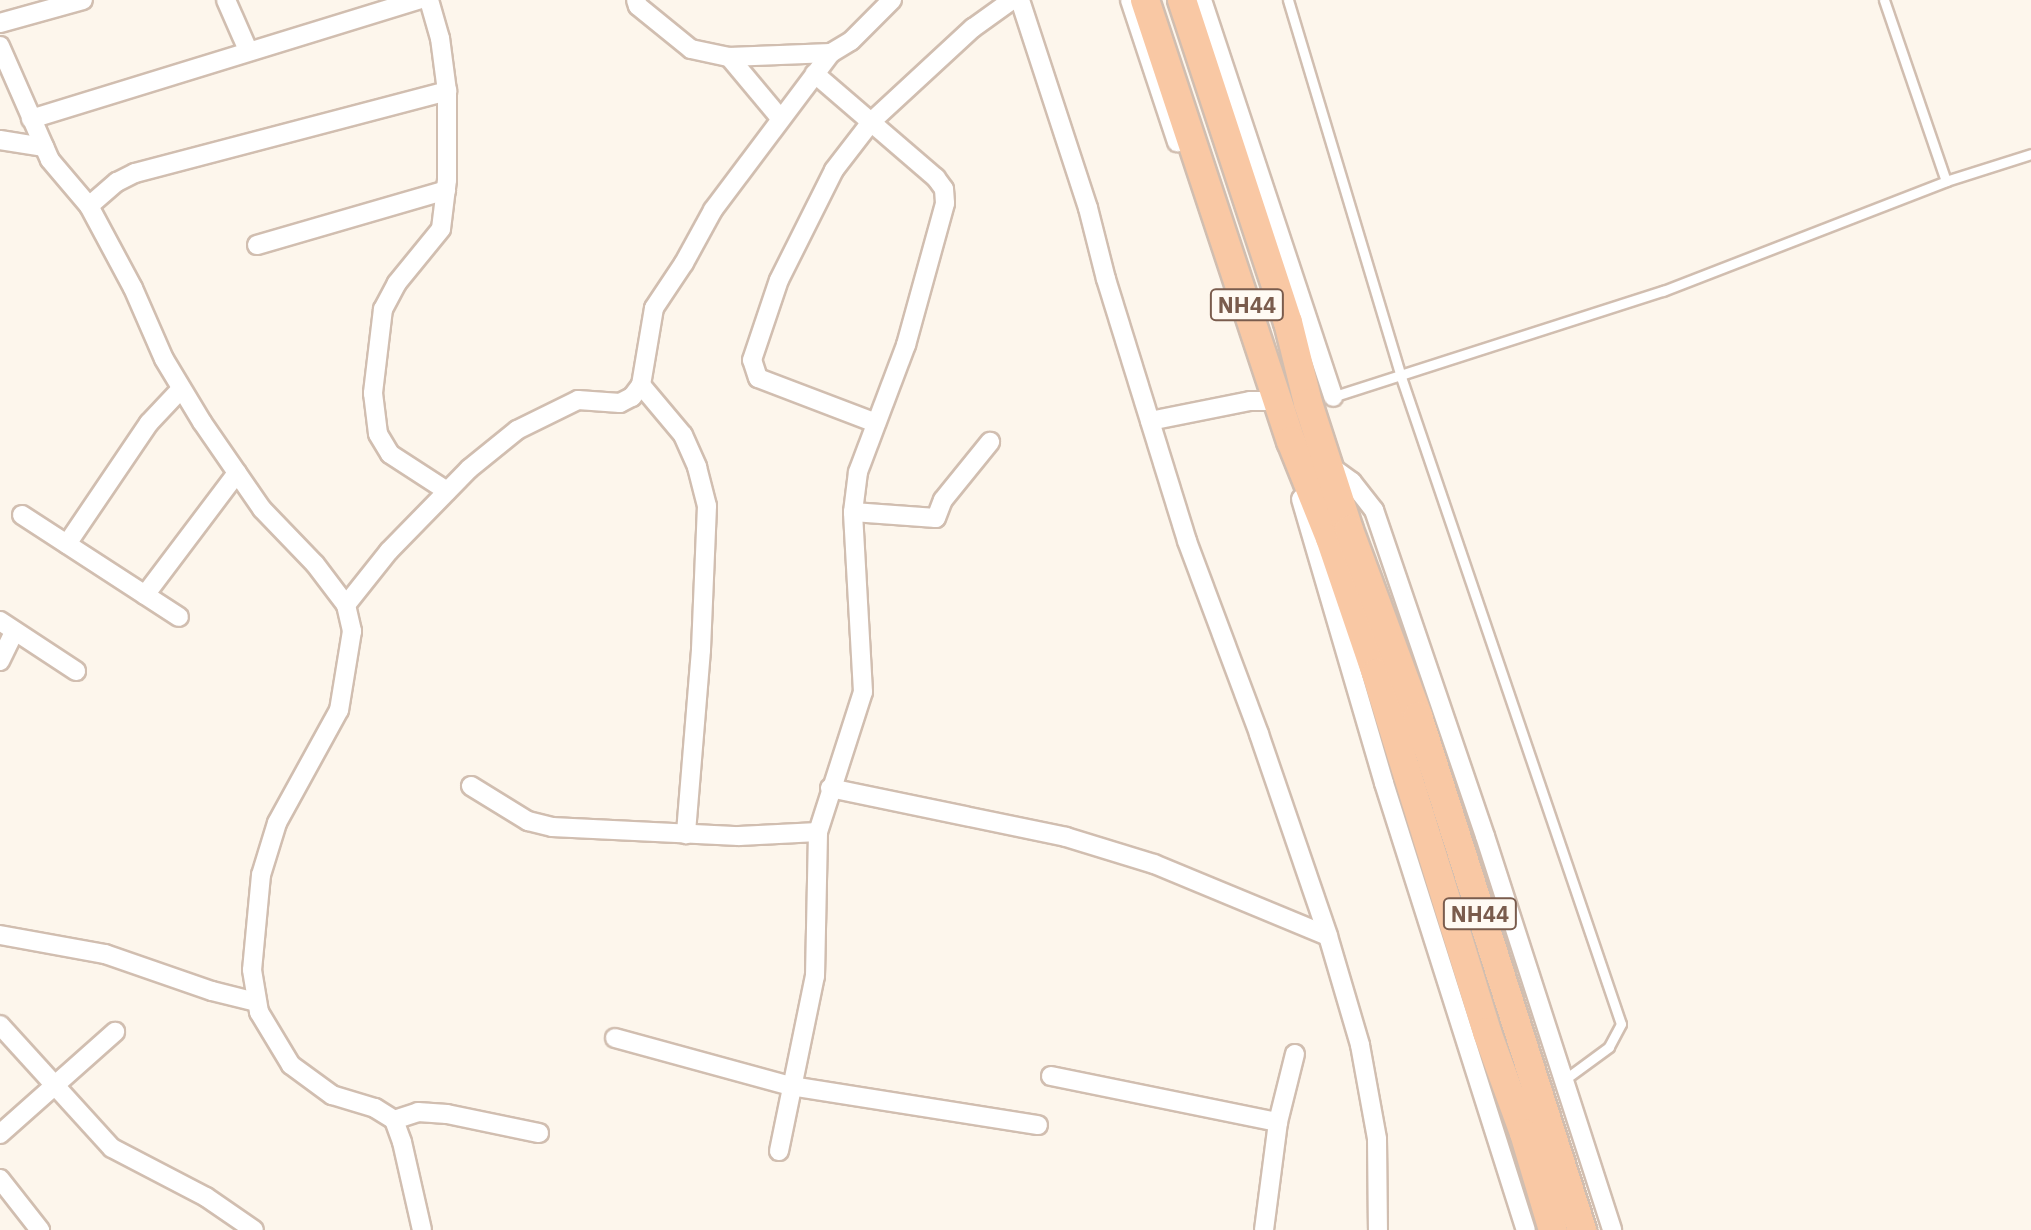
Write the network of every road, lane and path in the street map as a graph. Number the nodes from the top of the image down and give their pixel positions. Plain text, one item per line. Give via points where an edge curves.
1 (83, 0) edge
2 (226, 0) edge
3 (419, 0) edge
4 (429, 0) edge
5 (636, 0) edge
6 (892, 0) edge
7 (1012, 0) edge
8 (1020, 0) edge
9 (1130, 0) edge
10 (1145, 0) edge
11 (1182, 0) edge
12 (1202, 0) edge
13 (1288, 0) edge
14 (1884, 0) edge
15 (0, 23) edge
16 (0, 46) edge
17 (248, 50) junction
18 (831, 53) junction
19 (729, 57) junction
20 (815, 74) junction
21 (447, 91) junction
22 (780, 118) junction
23 (31, 119) junction
24 (871, 122) junction
25 (0, 140) edge
26 (44, 147) junction
27 (2031, 154) edge
28 (1946, 181) junction
29 (446, 190) junction
30 (89, 206) junction
31 (257, 245) dead end
32 (1401, 377) junction
33 (641, 385) junction
34 (181, 389) junction
35 (1321, 400) junction
36 (1271, 401) junction
37 (1150, 421) junction
38 (876, 423) junction
39 (990, 442) dead end
40 (1329, 466) junction
41 (237, 473) junction
42 (447, 491) junction
43 (853, 512) junction
44 (22, 515) dead end
45 (67, 544) junction
46 (145, 595) junction
47 (1364, 603) junction
48 (346, 605) junction
49 (179, 617) dead end
50 (7, 626) edge
51 (0, 661) edge
52 (76, 671) dead end
53 (471, 786) dead end
54 (830, 788) junction
55 (818, 832) junction
56 (686, 834) junction
57 (0, 935) edge
58 (1328, 936) junction
59 (256, 1002) junction
60 (0, 1025) edge
61 (115, 1032) dead end
62 (615, 1038) dead end
63 (1295, 1054) dead end
64 (1051, 1076) dead end
65 (1564, 1080) junction
66 (56, 1083) junction
67 (791, 1086) junction
68 (394, 1120) junction
69 (1278, 1122) junction
70 (1038, 1125) dead end
71 (539, 1133) dead end
72 (0, 1134) edge
73 (779, 1151) dead end
74 (0, 1179) edge
75 (40, 1230) edge
76 (254, 1230) edge
77 (422, 1230) edge
78 (1264, 1230) edge
79 (1378, 1230) edge
80 (1526, 1230) edge
81 (1553, 1230) edge
82 (1582, 1230) edge
83 (1612, 1230) edge

1 - 15 street
2 - 17 street
3 - 17 street
4 - 21 street
5 - 19 street via 691,49
6 - 18 street via 851,41
7 - 24 street via 973,28
8 - 37 street
9 - 36 street
10 - 36 highway, NH44
11 - 35 highway, NH44 via 1288,322
12 - 35 street
13 - 32 lane
14 - 28 lane
16 - 23 street
17 - 23 street
18 - 19 street
18 - 20 street
19 - 22 street
20 - 22 street
20 - 24 street
21 - 29 street
21 - 30 street via 135,173
22 - 33 street via 713,210 654,308
23 - 26 street
24 - 38 street via 936,178 945,203 906,345
24 - 38 street via 834,170 779,280 752,360 758,378
25 - 26 street
26 - 30 street
27 - 28 lane
28 - 32 lane via 1663,291
29 - 31 street
29 - 42 street via 441,229 383,309 373,393 378,434 390,454
30 - 34 street
32 - 35 lane
32 - 65 lane via 1621,1024 1609,1047
33 - 42 street via 620,403 578,400 550,411 517,430
33 - 56 street via 683,435 707,506
34 - 41 street
34 - 45 street via 149,423
35 - 40 highway, NH44
36 - 37 street
36 - 47 highway, NH44
36 - 80 street via 1384,783
37 - 58 street via 1187,541
38 - 43 street via 858,472
39 - 43 street via 943,500 936,518
40 - 47 highway, NH44
40 - 65 street via 1352,482 1374,510
41 - 46 street
41 - 48 street
42 - 48 street
43 - 54 street via 863,692
44 - 45 street
45 - 46 street
46 - 49 street
47 - 81 highway, NH44
47 - 82 highway, NH44 via 1418,716
48 - 59 street via 352,631 339,710 277,823 261,875 253,938
50 - 51 street
50 - 52 street
53 - 56 street via 540,825
54 - 55 street
54 - 58 street via 1066,837 1154,864
55 - 56 street
55 - 67 street via 815,976
57 - 59 street via 105,954
58 - 79 street via 1369,1091 1377,1139
59 - 68 street via 291,1065 332,1095 375,1108
60 - 66 street
61 - 66 street
62 - 67 street
63 - 69 street
64 - 69 street
65 - 83 street
66 - 72 street
66 - 76 street via 112,1148 206,1197
67 - 70 street
67 - 73 street
68 - 71 street via 418,1112 447,1114
68 - 77 street
69 - 78 street
74 - 75 street

